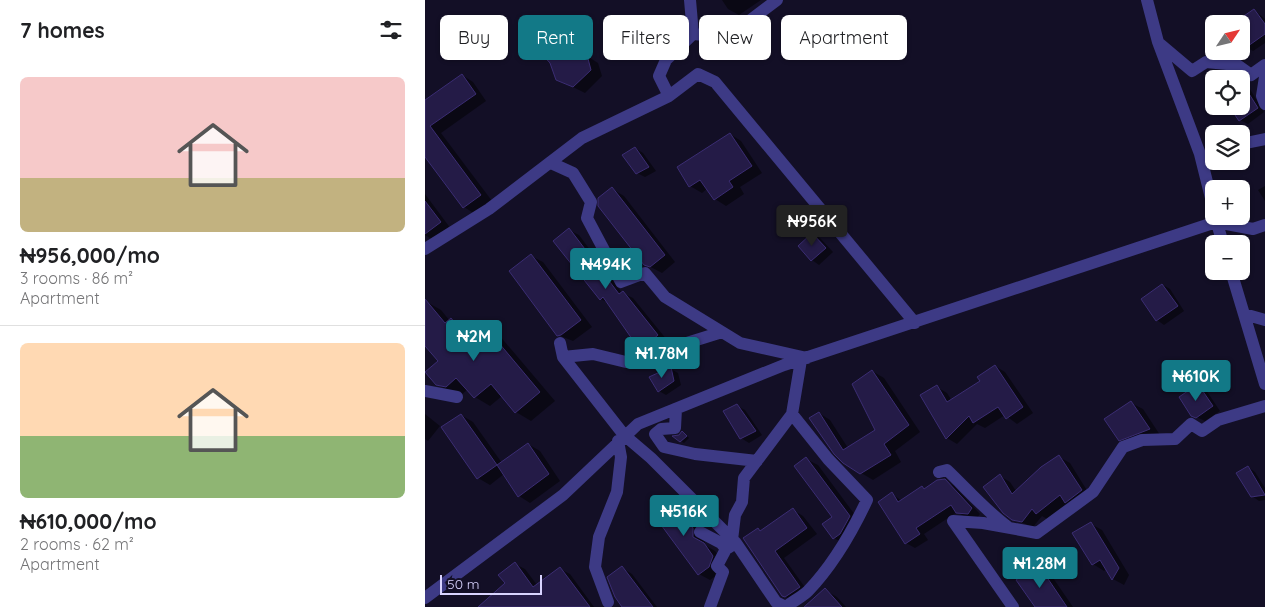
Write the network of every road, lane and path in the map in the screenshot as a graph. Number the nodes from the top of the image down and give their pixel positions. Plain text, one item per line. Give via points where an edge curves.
1 (690, 0) edge
2 (777, 0) edge
3 (1147, 0) edge
4 (693, 34) junction
5 (1158, 42) junction
6 (1265, 65) edge
7 (1265, 77) edge
8 (669, 96) junction
9 (1265, 104) edge
10 (1265, 139) edge
11 (1250, 142) edge
12 (1205, 153) edge
13 (1201, 154) junction
14 (551, 163) junction
15 (1207, 180) edge
16 (1205, 220) edge
17 (1241, 225) edge
18 (1265, 225) edge
19 (425, 249) edge
20 (1234, 280) edge
21 (1244, 314) junction
22 (1265, 320) edge
23 (915, 323) junction
24 (722, 332) junction
25 (561, 343) dead end
26 (563, 357) junction
27 (804, 359) junction
28 (1265, 384) edge
29 (425, 391) edge
30 (457, 397) dead end
31 (1265, 406) edge
32 (676, 408) junction
33 (792, 414) junction
34 (621, 438) junction
35 (757, 461) junction
36 (939, 472) dead end
37 (1010, 528) junction
38 (700, 532) dead end
39 (731, 544) junction
40 (425, 598) edge
41 (607, 602) dead end
42 (709, 607) edge
43 (786, 607) edge
44 (1013, 607) edge

1 - 4 street
2 - 4 street via 728,37
3 - 5 street
4 - 8 street via 666,60 659,76
5 - 6 street via 1192,71 1207,62 1237,65 1251,75
5 - 13 street
7 - 9 street via 1262,96
8 - 14 street via 583,138
8 - 23 street via 698,74 715,82
10 - 11 street
12 - 13 street
13 - 15 street
14 - 19 street via 489,209
14 - 24 street via 573,173 591,202 587,218 621,282 645,273 665,296
16 - 23 street
17 - 18 street via 1253,229
20 - 21 street
21 - 22 street
21 - 28 street
23 - 27 street
24 - 26 street via 626,362 593,354
24 - 27 street via 740,343
25 - 26 street
26 - 34 street
27 - 32 street
27 - 33 street
29 - 30 street
31 - 37 street via 1218,420 1202,431 1191,424 1175,439 1142,440 1123,447 1087,498 1037,533
32 - 34 street via 638,424
32 - 35 street via 675,428 661,429 655,434 664,447
33 - 35 street
33 - 43 street via 867,500 854,528 817,580 806,593
34 - 39 street via 651,458
34 - 40 street via 563,494
34 - 41 street via 617,492 599,537 595,567
35 - 39 street via 744,478 742,502 735,515
36 - 37 street via 947,470 986,510
37 - 44 street via 953,521
38 - 39 street via 721,543
39 - 42 street via 717,566 723,572
39 - 43 street via 776,602

